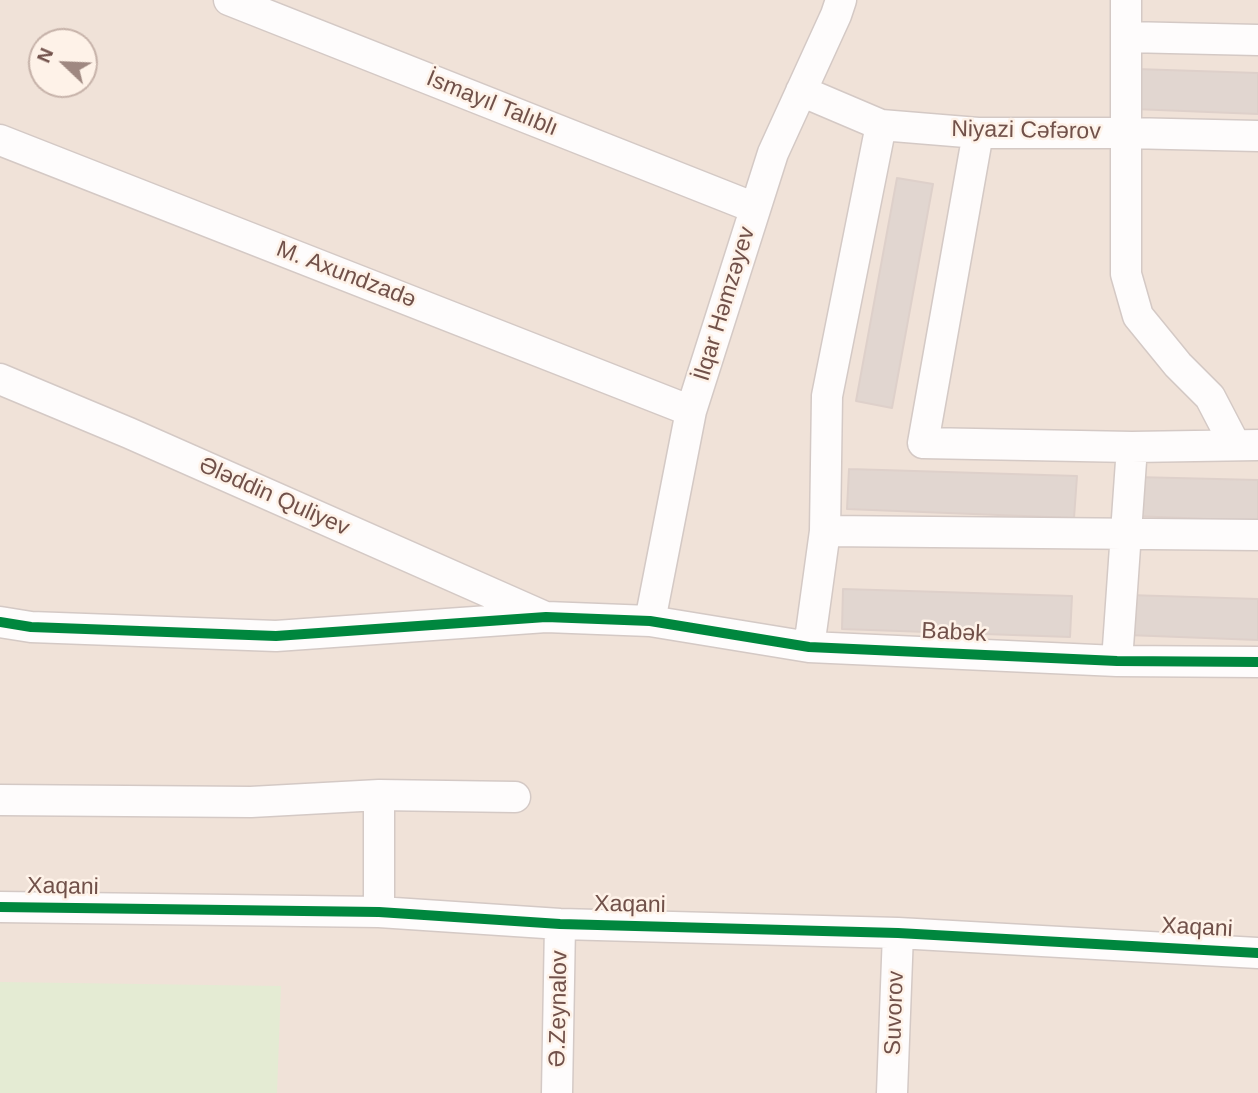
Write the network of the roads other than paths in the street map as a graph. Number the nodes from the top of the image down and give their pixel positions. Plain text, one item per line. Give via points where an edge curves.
1 (229, 0) edge
2 (841, 0) edge
3 (1126, 0) edge
4 (1126, 37) junction
5 (1258, 40) edge
6 (801, 91) junction
7 (881, 125) junction
8 (978, 133) junction
9 (1126, 133) junction
10 (1258, 136) edge
11 (0, 140) edge
12 (755, 208) junction
13 (0, 379) edge
14 (691, 411) junction
15 (1247, 445) edge
16 (1132, 447) junction
17 (825, 531) junction
18 (1126, 534) junction
19 (1258, 535) edge
20 (546, 617) junction
21 (650, 621) junction
22 (0, 622) edge
23 (809, 647) junction
24 (1117, 661) junction
25 (1258, 662) edge
26 (379, 795) junction
27 (515, 797) dead end
28 (0, 800) edge
29 (0, 907) edge
30 (379, 912) junction
31 (560, 924) junction
32 (898, 933) junction
33 (1258, 953) edge
34 (557, 1093) edge
35 (892, 1093) edge

1 - 12 street, İsmayıl Talıblı
2 - 6 street, İlqar Həmzəyev
3 - 4 street
4 - 5 street
4 - 9 street
6 - 7 street, Niyazi Cəfərov
6 - 12 street, İlqar Həmzəyev
7 - 8 street, Niyazi Cəfərov
7 - 17 street via 827,397
8 - 9 street, Niyazi Cəfərov
8 - 16 street via 923,443
9 - 10 street, Niyazi Cəfərov
9 - 15 street via 1126,274 1138,316
11 - 14 street, M. Axundzadə
12 - 14 street, İlqar Həmzəyev
13 - 20 street, Ələddin Quliyev
14 - 21 street, İlqar Həmzəyev
15 - 16 street
16 - 18 street
17 - 18 street
17 - 23 street
18 - 19 street
18 - 24 street
20 - 21 street, Babək
20 - 22 street, Babək via 276,636
21 - 23 street, Babək
23 - 24 street, Babək
24 - 25 street, Babək
26 - 27 street
26 - 28 street via 251,802
26 - 30 street
29 - 30 street, Xaqani
30 - 31 street, Xaqani
31 - 32 street, Xaqani
31 - 34 street, Ə.Zeynalov
32 - 33 street, Xaqani
32 - 35 street, Suvorov

